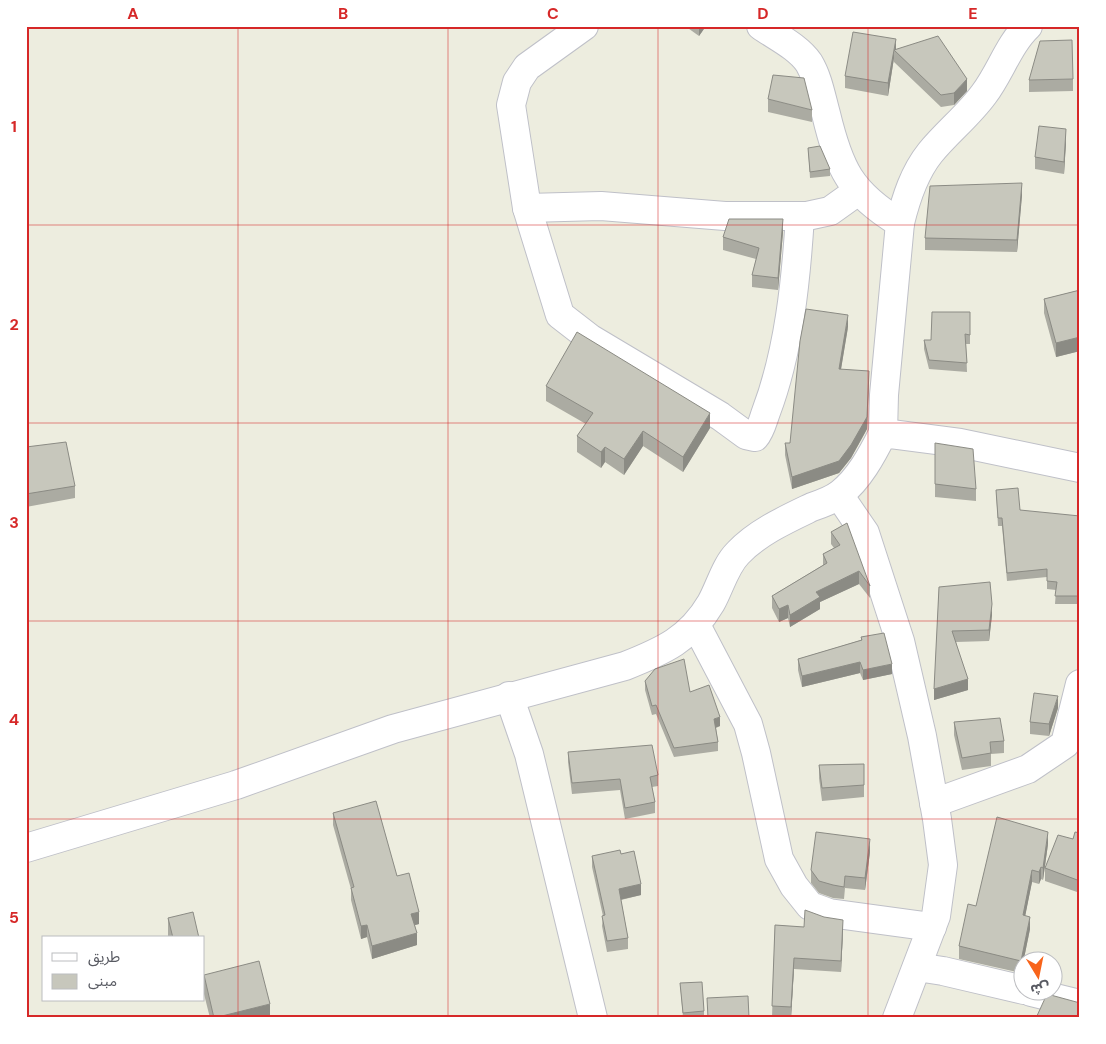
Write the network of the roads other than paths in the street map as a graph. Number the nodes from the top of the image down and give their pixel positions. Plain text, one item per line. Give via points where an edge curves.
1 (584, 26) edge
2 (761, 26) edge
3 (1028, 26) edge
4 (858, 191) junction
5 (527, 208) junction
6 (800, 216) junction
7 (900, 223) junction
8 (883, 433) junction
9 (1080, 468) edge
10 (839, 495) junction
11 (696, 625) junction
12 (1080, 684) edge
13 (509, 696) junction
14 (934, 803) junction
15 (26, 848) edge
16 (932, 926) junction
17 (917, 967) junction
18 (1014, 988) edge
19 (1064, 1000) edge
20 (1080, 1004) edge
21 (593, 1018) edge
22 (898, 1018) edge

1 - 5 street via 527,67 517,82 511,105
2 - 4 street via 798,51 808,62 817,80 838,156
3 - 7 street via 967,116 930,153 910,189
4 - 6 street via 830,211
4 - 7 street via 874,208
5 - 6 street via 602,206 725,216
5 - 6 street via 560,315 591,339 751,437 762,425 778,370 790,309
7 - 8 street
8 - 9 street via 960,444
8 - 10 street via 871,457
10 - 11 street via 784,521 737,553 712,602
10 - 14 street via 865,534 900,641
11 - 13 street via 676,644 625,666
11 - 16 street via 748,724 779,858 794,886 810,906 829,913
12 - 14 street via 1065,744 1028,769
13 - 15 street via 393,729 236,785
13 - 21 street via 529,754
14 - 16 street via 943,865 940,896
16 - 17 street
17 - 18 street
17 - 22 street
19 - 20 street

